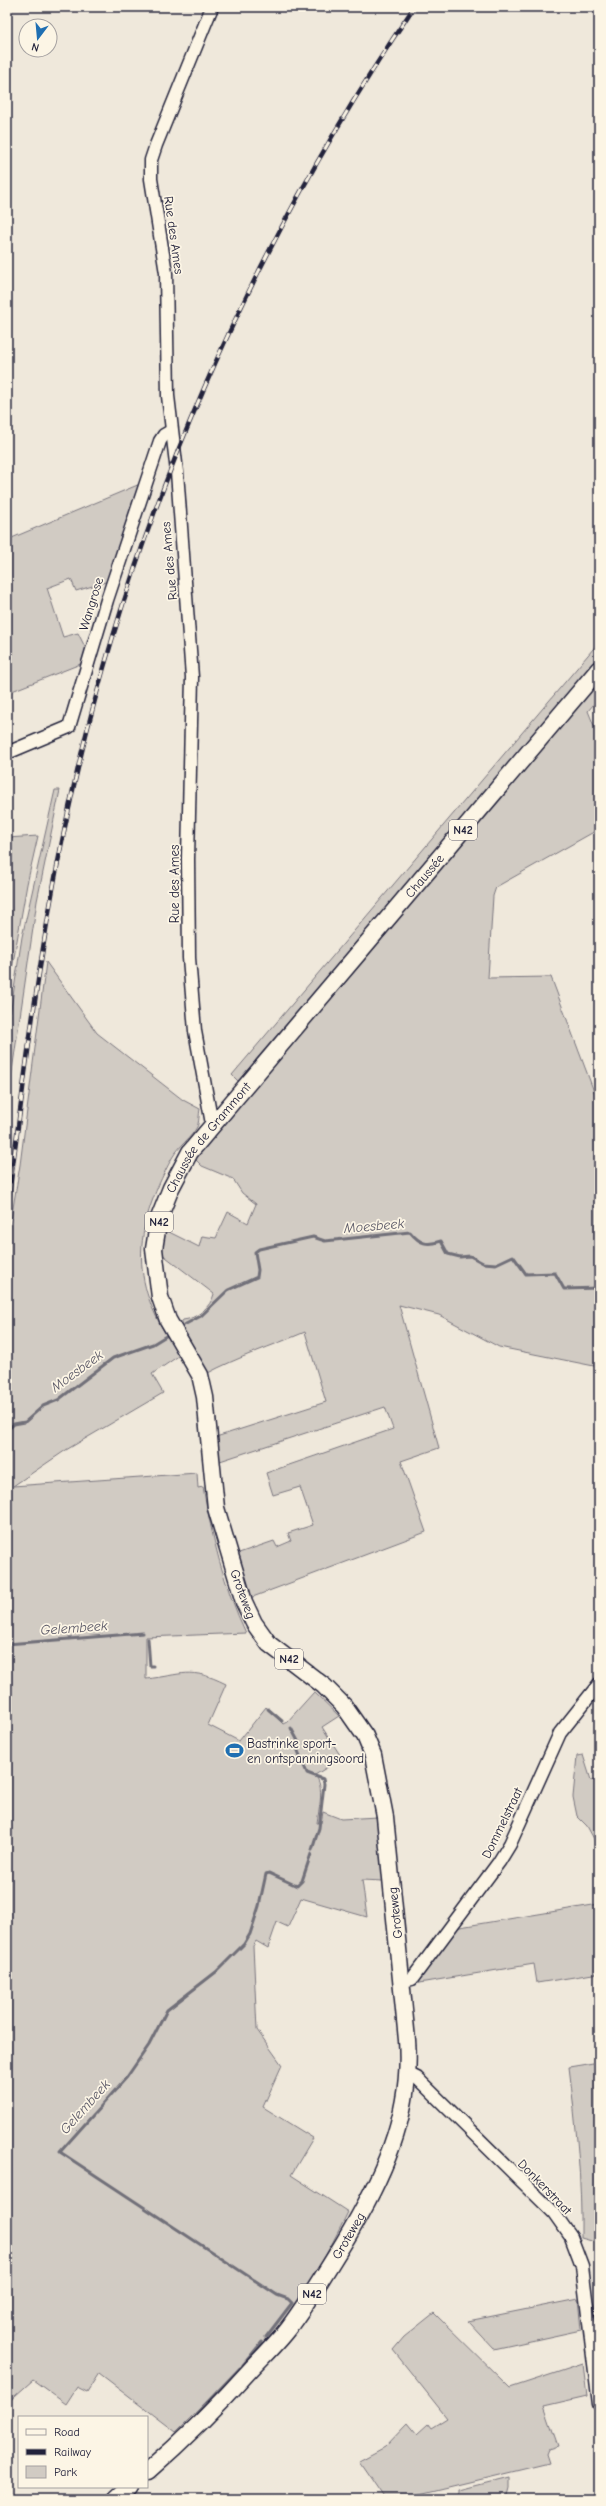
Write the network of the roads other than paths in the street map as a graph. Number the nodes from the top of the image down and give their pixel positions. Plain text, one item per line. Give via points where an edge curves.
1 (212, 7) edge
2 (171, 431) junction
3 (599, 669) edge
4 (7, 753) edge
5 (326, 991) joint
6 (212, 1124) junction
7 (174, 1331) joint
8 (599, 1684) edge
9 (402, 1981) junction
10 (409, 2074) junction
11 (599, 2404) edge
12 (148, 2471) edge
13 (129, 2488) edge
14 (116, 2499) edge

1 - 2 street, Rue des Ames via 151,160 151,179 166,273
2 - 4 street, Wangrose via 160,441 107,600 69,727
2 - 6 street, Rue des Ames via 177,472 192,676 188,859 189,958 194,1031
3 - 5 main road, Chaussée / N42
5 - 6 main road, Chaussée de Grammont / N42
6 - 7 main road, Chaussée de Grammont / N42 via 190,1152 180,1170 163,1206 156,1234 154,1261 160,1297
7 - 9 main road, Groteweg / N42 via 200,1375 205,1397 216,1508 254,1624 269,1644 324,1686 344,1706 365,1736 373,1755 385,1817
8 - 9 street, Dommelstraat via 560,1733 510,1844 499,1862 412,1979
9 - 10 main road, Groteweg / N42
10 - 11 street, Donkerstraat via 417,2078 554,2213 571,2237 581,2261
10 - 12 main road, Groteweg / N42 via 397,2132 386,2166 367,2204 316,2288 292,2324 216,2407
13 - 14 main road

